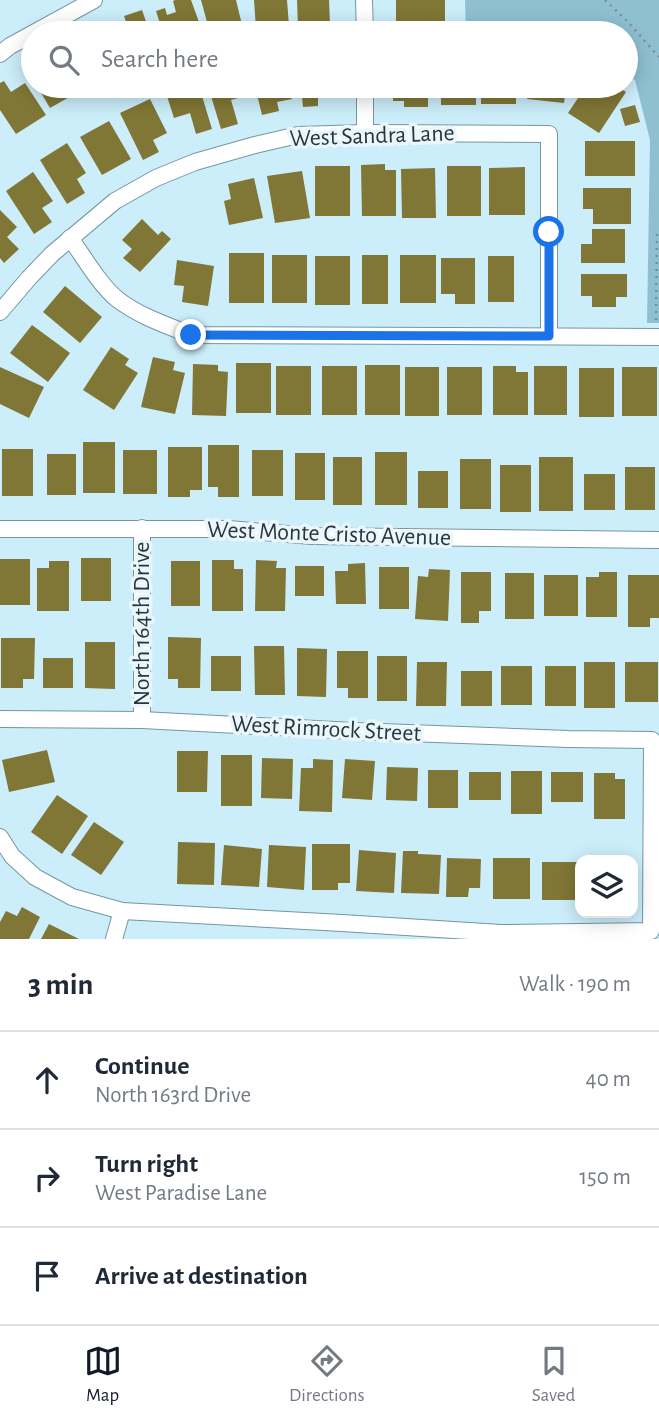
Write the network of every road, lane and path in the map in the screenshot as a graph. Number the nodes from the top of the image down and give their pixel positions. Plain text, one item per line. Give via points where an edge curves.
1 (94, 0) edge
2 (364, 0) edge
3 (605, 0) edge
4 (56, 21) edge
5 (365, 21) edge
6 (626, 21) edge
7 (638, 34) edge
8 (21, 40) edge
9 (0, 54) edge
10 (659, 57) edge
11 (365, 98) edge
12 (365, 133) junction
13 (659, 234) edge
14 (71, 238) junction
15 (0, 312) edge
16 (549, 336) junction
17 (658, 337) edge
18 (142, 528) junction
19 (0, 529) edge
20 (659, 540) edge
21 (0, 719) edge
22 (142, 720) junction
23 (0, 837) edge
24 (121, 911) junction
25 (114, 939) edge

1 - 4 street
2 - 5 street
3 - 6 path
7 - 10 path
8 - 9 street
11 - 12 street
12 - 14 street, West Sandra Lane via 298,135 195,162 115,201
12 - 16 street, West Sandra Lane via 549,134
13 - 17 path
14 - 15 street, West Sandra Lane
14 - 16 street via 116,298 150,319 191,335
16 - 17 street
18 - 19 street, West Monte Cristo Avenue
18 - 20 street, West Monte Cristo Avenue via 312,536
18 - 22 street, North 164th Drive
21 - 22 street, West Rimrock Street
22 - 24 street, West Rimrock Street via 652,740 651,931 500,933
23 - 24 street via 35,877 72,897
24 - 25 street

